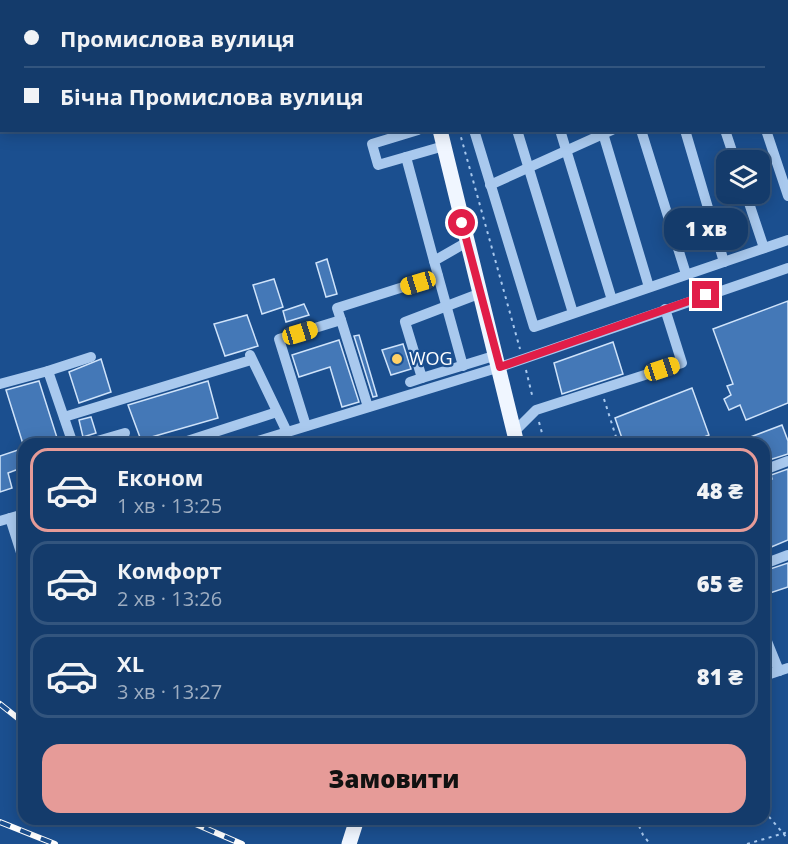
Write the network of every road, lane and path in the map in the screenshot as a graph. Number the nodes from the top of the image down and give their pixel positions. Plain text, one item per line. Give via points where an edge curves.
1 (411, 132) edge
2 (440, 132) edge
3 (460, 132) edge
4 (475, 132) edge
5 (518, 132) edge
6 (561, 132) edge
7 (606, 132) edge
8 (642, 132) edge
9 (687, 132) edge
10 (726, 132) edge
11 (767, 132) edge
12 (444, 146) junction
13 (732, 150) edge
14 (567, 153) junction
15 (406, 157) junction
16 (529, 168) junction
17 (490, 185) junction
18 (788, 196) edge
19 (749, 204) edge
20 (788, 240) edge
21 (467, 242) junction
22 (764, 248) junction
23 (434, 261) junction
24 (724, 262) junction
25 (788, 268) edge
26 (686, 274) junction
27 (438, 276) junction
28 (649, 287) junction
29 (481, 293) junction
30 (612, 300) junction
31 (446, 306) junction
32 (665, 309) junction
33 (573, 313) junction
34 (341, 320) junction
35 (91, 357) dead end
36 (523, 358) junction
37 (498, 361) junction
38 (463, 366) junction
39 (48, 371) junction
40 (422, 378) junction
41 (410, 382) dead end
42 (0, 384) edge
43 (601, 389) junction
44 (368, 407) junction
45 (277, 412) junction
46 (64, 417) junction
47 (306, 426) junction
48 (287, 432) junction
49 (125, 433) dead end
50 (71, 438) edge
51 (108, 438) edge
52 (197, 438) edge
53 (268, 438) edge
54 (516, 438) edge
55 (615, 438) edge
56 (788, 461) edge
57 (770, 468) edge
58 (5, 520) edge
59 (18, 549) edge
60 (788, 555) edge
61 (770, 562) edge
62 (770, 645) edge
63 (783, 669) edge
64 (770, 819) edge
65 (355, 825) edge
66 (639, 825) edge
67 (788, 832) edge
68 (783, 833) junction
69 (788, 839) edge
70 (349, 844) edge
71 (650, 844) edge
72 (747, 844) edge

1 - 15 lane via 372,144 378,165
2 - 12 main road
3 - 36 path
4 - 17 lane
5 - 16 lane
6 - 14 lane
7 - 14 lane
7 - 28 lane
8 - 26 lane
9 - 24 lane
10 - 13 lane
11 - 18 lane
12 - 15 lane
12 - 21 main road
14 - 16 lane
14 - 30 lane
15 - 23 lane
16 - 17 lane
16 - 33 lane
17 - 33 lane via 534,327
19 - 22 lane
20 - 22 lane
21 - 23 lane
21 - 29 main road
22 - 24 lane
23 - 27 lane
24 - 26 lane
25 - 32 lane
26 - 28 lane
27 - 31 lane
27 - 34 lane via 337,308
28 - 30 lane
29 - 31 lane
29 - 37 main road
30 - 33 lane
31 - 38 lane
31 - 40 lane via 405,322
32 - 36 lane
32 - 43 lane via 682,363
34 - 44 lane
34 - 47 lane via 279,339
35 - 39 lane
36 - 37 lane
37 - 38 lane
37 - 44 lane
37 - 54 main road
38 - 40 lane
39 - 42 lane
39 - 46 lane
40 - 41 lane
43 - 54 lane via 536,410
43 - 55 path
44 - 47 lane
45 - 46 lane via 250,357
45 - 48 lane
45 - 52 lane
46 - 50 lane
47 - 48 lane
48 - 53 lane
49 - 51 lane
56 - 57 lane
58 - 59 lane
60 - 61 lane
62 - 63 lane
64 - 68 path
65 - 70 main road
66 - 71 path
67 - 68 path
68 - 69 path
68 - 72 path

